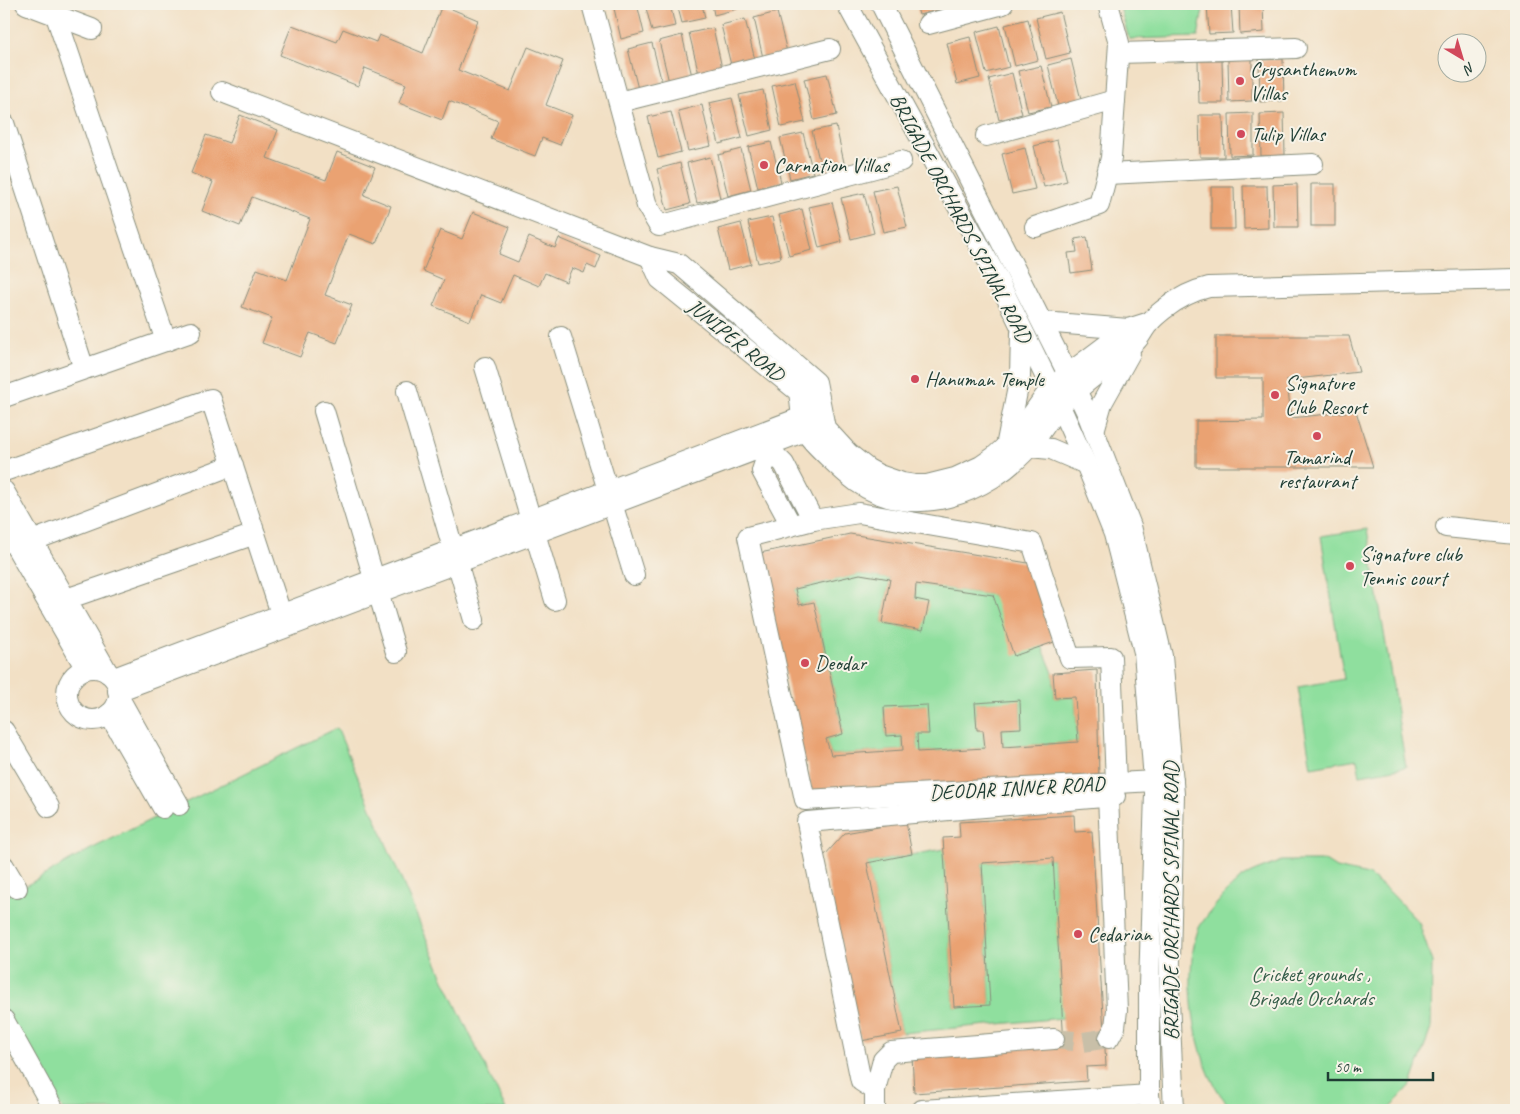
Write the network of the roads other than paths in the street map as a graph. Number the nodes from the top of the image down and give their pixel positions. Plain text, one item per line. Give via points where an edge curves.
1 (26, 4) edge
2 (592, 4) edge
3 (847, 4) edge
4 (881, 4) edge
5 (1003, 4) edge
6 (1108, 4) edge
7 (54, 10) edge
8 (928, 24) dead end
9 (92, 29) dead end
10 (1296, 48) dead end
11 (830, 49) dead end
12 (1118, 53) junction
13 (222, 92) dead end
14 (1115, 100) junction
15 (619, 102) junction
16 (4, 123) edge
17 (986, 136) dead end
18 (901, 160) dead end
19 (1314, 164) dead end
20 (1106, 174) junction
21 (1035, 227) dead end
22 (650, 257) junction
23 (1516, 279) edge
24 (1043, 322) junction
25 (1021, 328) junction
26 (191, 332) dead end
27 (1133, 334) junction
28 (561, 337) dead end
29 (166, 341) junction
30 (485, 367) dead end
31 (84, 369) junction
32 (1072, 382) junction
33 (407, 391) dead end
34 (5, 392) edge
35 (1055, 397) junction
36 (324, 411) dead end
37 (822, 417) junction
38 (803, 424) junction
39 (1094, 431) junction
40 (1006, 447) junction
41 (1029, 447) junction
42 (1086, 464) junction
43 (233, 466) junction
44 (4, 471) edge
45 (4, 491) edge
46 (610, 497) junction
47 (813, 520) junction
48 (791, 525) junction
49 (4, 526) edge
50 (533, 526) junction
51 (1446, 527) dead end
52 (255, 534) junction
53 (1516, 534) edge
54 (24, 544) junction
55 (455, 556) junction
56 (634, 575) dead end
57 (376, 586) junction
58 (555, 600) dead end
59 (58, 603) junction
60 (474, 620) dead end
61 (284, 621) junction
62 (396, 652) dead end
63 (86, 669) junction
64 (114, 691) junction
65 (4, 731) edge
66 (1164, 787) junction
67 (1112, 790) junction
68 (171, 806) dead end
69 (49, 807) dead end
70 (4, 866) edge
71 (17, 888) dead end
72 (4, 1020) edge
73 (1109, 1038) dead end
74 (1054, 1039) tunnel mouth
75 (875, 1090) junction
76 (1150, 1102) edge
77 (54, 1110) edge
78 (875, 1110) edge
79 (922, 1110) edge
80 (1174, 1110) edge

1 - 7 street
2 - 15 street
3 - 25 street, BRIGADE ORCHARDS SPINAL ROAD via 995,274
4 - 24 street, BRIGADE ORCHARDS SPINAL ROAD
5 - 8 street
6 - 12 street via 1119,43
7 - 9 street
7 - 29 street
10 - 12 street
11 - 15 street
12 - 14 street
13 - 22 street
14 - 17 street
14 - 20 street
15 - 18 street via 647,206 659,226
16 - 31 street
19 - 20 street
20 - 21 street via 1099,205
22 - 37 street via 679,264 816,382
22 - 38 street, JUNIPER ROAD via 660,279 799,392
23 - 27 street via 1210,287 1178,298
24 - 27 street
24 - 32 street, BRIGADE ORCHARDS SPINAL ROAD
25 - 35 street, BRIGADE ORCHARDS SPINAL ROAD
25 - 40 street via 1020,377
26 - 29 street
27 - 32 street
27 - 39 street via 1102,403
28 - 46 street
29 - 31 street
30 - 50 street
31 - 34 street
32 - 35 street
32 - 39 street, BRIGADE ORCHARDS SPINAL ROAD
33 - 55 street
35 - 40 street
35 - 41 street
35 - 42 street, BRIGADE ORCHARDS SPINAL ROAD
36 - 57 street
37 - 38 street
37 - 40 street via 825,428 868,469 890,480 915,485 954,478 981,466
38 - 41 street via 842,470 859,483 885,496 914,502 944,499 975,488 1004,470
38 - 46 street
39 - 66 street, BRIGADE ORCHARDS SPINAL ROAD via 1131,526 1162,656
41 - 42 street via 1050,450
42 - 66 street, BRIGADE ORCHARDS SPINAL ROAD via 1114,534 1144,652
43 - 44 street via 211,399
43 - 52 street
43 - 54 street
45 - 54 street
46 - 50 street
46 - 56 street
47 - 48 street, DEODAR INNER ROAD
47 - 48 street via 784,464 776,456 765,462 762,470
47 - 67 street, DEODAR INNER ROAD via 859,513 1032,543 1070,658 1110,657
48 - 67 street, DEODAR INNER ROAD via 748,537 805,800
49 - 54 street
50 - 55 street
50 - 58 street
51 - 53 street
52 - 59 street
52 - 61 street
54 - 59 street
55 - 57 street
55 - 60 street
57 - 61 street
57 - 62 street
59 - 63 street
59 - 64 street
61 - 64 street
63 - 64 street via 102,669
63 - 64 street via 69,684 67,699 80,716 101,719
64 - 68 street
65 - 69 street
66 - 67 street
66 - 76 street, BRIGADE ORCHARDS SPINAL ROAD via 1149,986
66 - 80 street, BRIGADE ORCHARDS SPINAL ROAD
67 - 73 street via 1117,1010 1115,1027
67 - 75 street via 807,822 861,1081
70 - 71 street
72 - 77 street
74 - 75 street via 891,1052 882,1060
75 - 78 street
76 - 79 street

